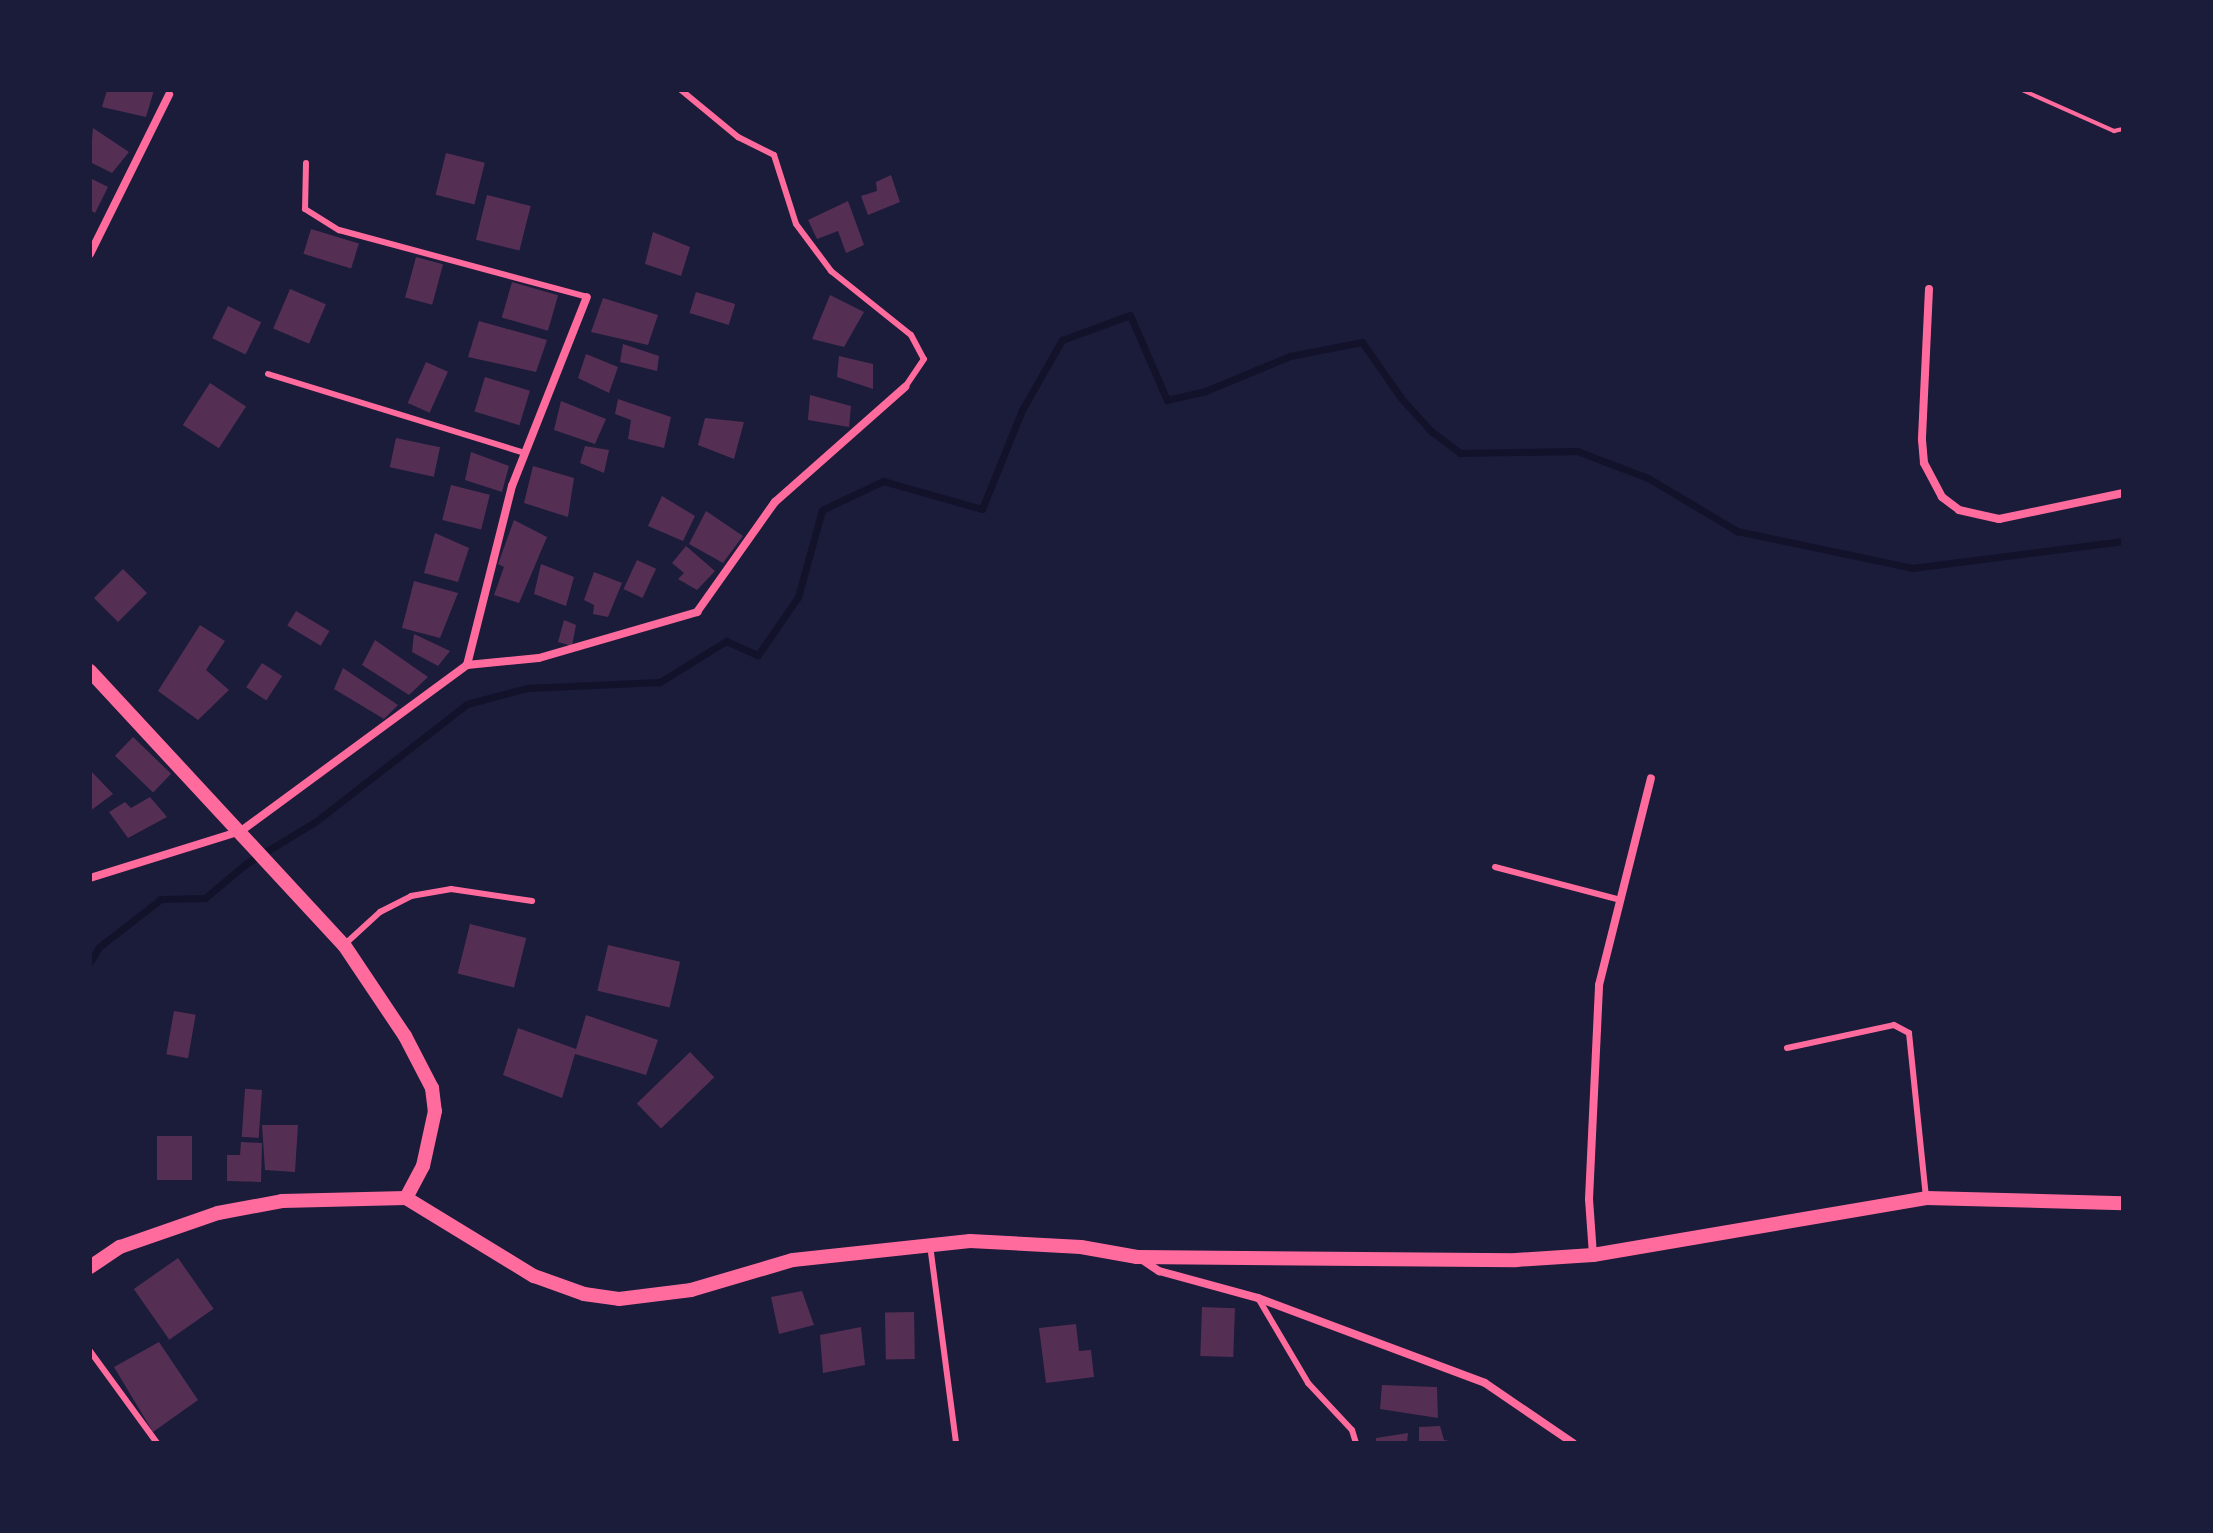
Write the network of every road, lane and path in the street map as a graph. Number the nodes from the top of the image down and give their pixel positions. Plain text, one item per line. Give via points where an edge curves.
1 (681, 90) edge
2 (2022, 90) edge
3 (169, 95) dead end
4 (2123, 129) edge
5 (306, 163) dead end
6 (90, 254) edge
7 (1929, 289) dead end
8 (587, 297) joint
9 (268, 374) dead end
10 (905, 387) joint
11 (525, 453) junction
12 (2123, 493) edge
13 (467, 665) junction
14 (90, 671) edge
15 (1651, 778) dead end
16 (241, 831) junction
17 (1495, 867) dead end
18 (90, 878) edge
19 (1617, 899) junction
20 (532, 901) dead end
21 (344, 945) junction
22 (1787, 1048) dead end
23 (406, 1198) junction
24 (1926, 1198) junction
25 (2123, 1203) edge
26 (930, 1245) junction
27 (1593, 1255) junction
28 (1137, 1257) junction
29 (90, 1267) edge
30 (1258, 1298) junction
31 (90, 1351) edge
32 (157, 1443) edge
33 (956, 1443) edge
34 (1356, 1443) edge
35 (1573, 1443) edge

1 - 10 lane via 738,137 774,155 796,224 831,271 911,335 924,359
2 - 4 path via 2114,131
3 - 6 street
5 - 8 lane via 305,209 339,230
7 - 12 street via 1922,440 1927,473 1942,497 1970,514 1999,519
8 - 11 street
9 - 11 lane
10 - 13 street via 775,502 697,612 539,658
11 - 13 street
13 - 16 street
14 - 16 street
15 - 19 street via 1635,850
16 - 18 street
16 - 21 street
17 - 19 lane
19 - 27 street via 1595,1031 1589,1199
20 - 21 lane via 451,889 421,893 380,912
21 - 23 street via 405,1036 432,1088 435,1128
22 - 24 lane via 1894,1025 1909,1033
23 - 26 street via 534,1276 571,1291 619,1299 691,1290 793,1260
23 - 29 street via 282,1201 218,1213 120,1247
24 - 25 street
24 - 27 street
26 - 28 street via 1050,1245
26 - 33 lane
27 - 28 street via 1405,1261
28 - 30 street via 1159,1271
30 - 34 lane via 1308,1383 1352,1430
30 - 35 street via 1485,1383
31 - 32 lane

